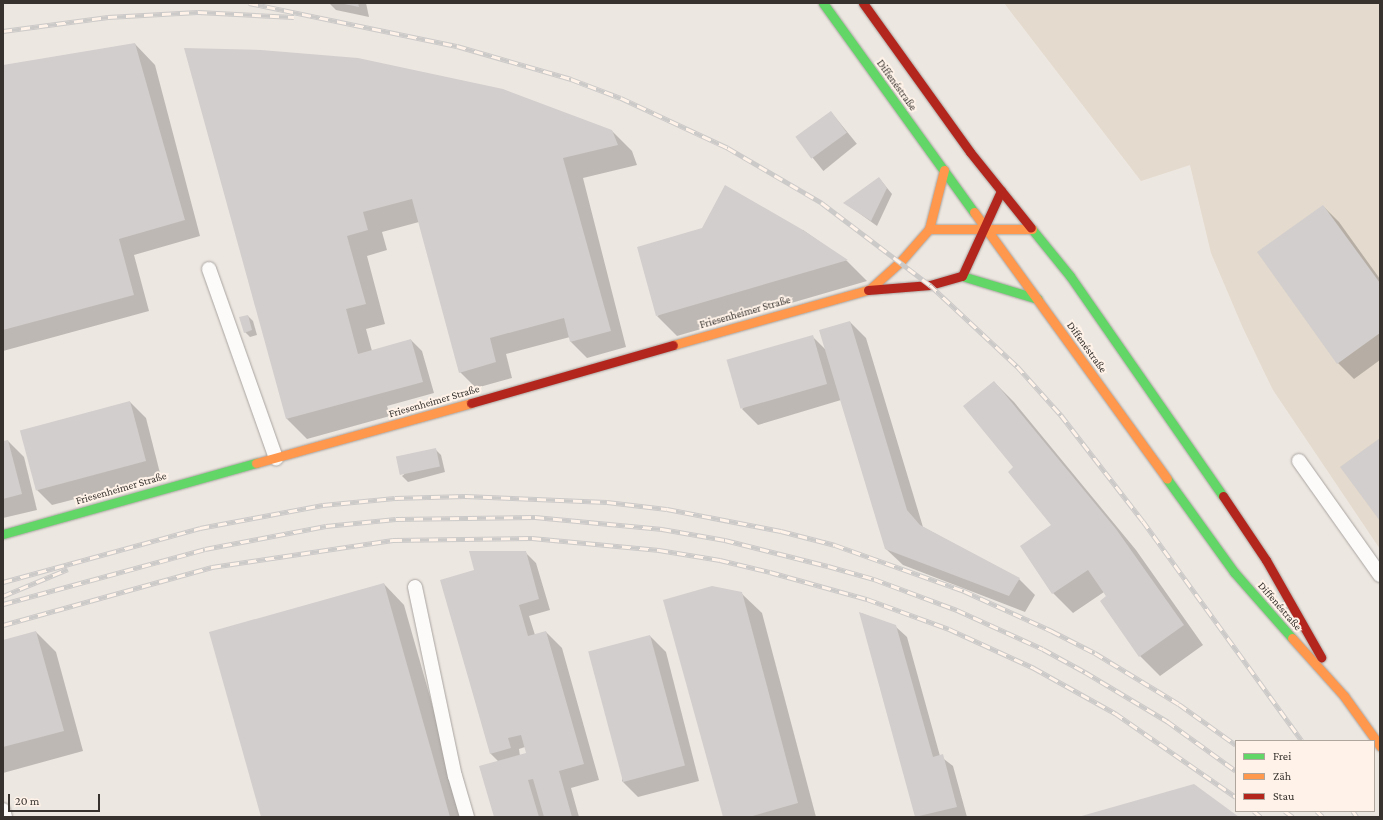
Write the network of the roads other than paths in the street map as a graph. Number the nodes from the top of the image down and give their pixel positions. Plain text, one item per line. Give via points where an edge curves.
1 (823, 3) edge
2 (863, 3) edge
3 (944, 170) junction
4 (1001, 191) junction
5 (986, 228) junction
6 (928, 229) junction
7 (1032, 229) junction
8 (209, 269) dead end
9 (962, 276) junction
10 (870, 289) junction
11 (1038, 299) junction
12 (276, 458) junction
13 (1299, 461) dead end
14 (3, 534) edge
15 (1380, 575) edge
16 (415, 587) dead end
17 (1344, 696) junction
18 (1380, 746) edge
19 (3, 810) edge
20 (5, 817) edge
21 (467, 817) edge

1 - 3 main road, Diffenéstraße
2 - 4 main road, Diffenéstraße
3 - 5 main road, Diffenéstraße
3 - 6 main road
4 - 5 main road
4 - 7 main road, Diffenéstraße
5 - 6 main road
5 - 7 main road
5 - 9 main road
5 - 11 main road, Diffenéstraße
6 - 10 main road, Friesenheimer Straße via 901,261
7 - 17 main road, Diffenéstraße via 1070,276 1170,417 1266,560
8 - 12 lane
9 - 10 main road, Friesenheimer Straße via 930,285
9 - 11 main road
10 - 12 main road, Friesenheimer Straße
11 - 17 main road, Diffenéstraße via 1234,572
12 - 14 main road, Friesenheimer Straße
13 - 15 lane
16 - 21 lane via 455,776
17 - 18 main road, Diffenéstraße
19 - 20 lane

